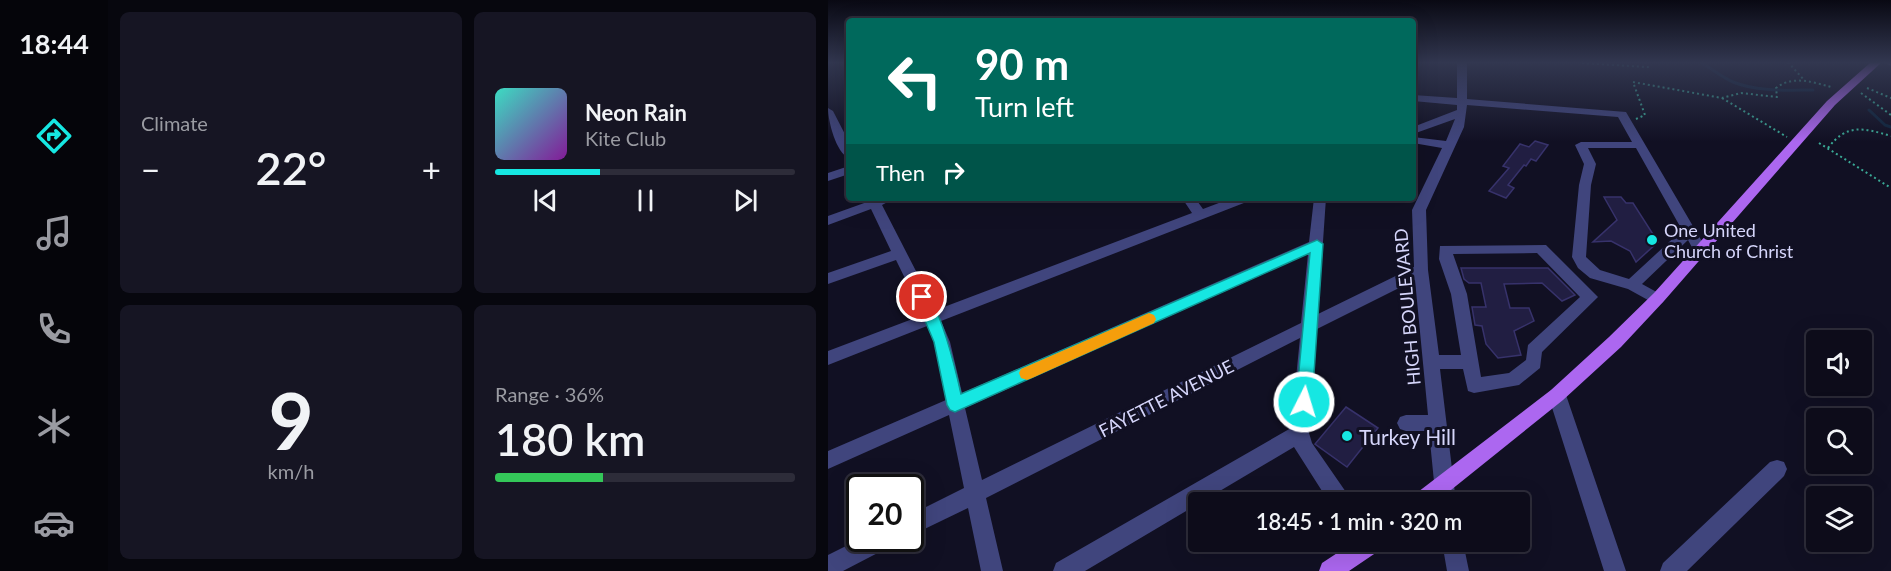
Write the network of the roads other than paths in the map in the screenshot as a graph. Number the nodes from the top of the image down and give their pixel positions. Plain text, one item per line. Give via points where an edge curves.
1 (1463, 89) edge
2 (1848, 89) edge
3 (1416, 99) edge
4 (1463, 107) junction
5 (828, 111) edge
6 (1416, 130) edge
7 (839, 138) edge
8 (1416, 140) edge
9 (1448, 145) junction
10 (1640, 145) junction
11 (846, 171) edge
12 (828, 177) edge
13 (877, 201) edge
14 (879, 201) edge
15 (1190, 201) edge
16 (1236, 201) edge
17 (1320, 201) edge
18 (1200, 215) junction
19 (828, 221) edge
20 (1689, 231) junction
21 (1317, 244) junction
22 (1700, 250) junction
23 (900, 253) junction
24 (1446, 259) junction
25 (1421, 264) junction
26 (828, 279) edge
27 (1632, 285) junction
28 (1657, 299) junction
29 (932, 318) junction
30 (1311, 326) junction
31 (828, 358) edge
32 (1430, 362) junction
33 (1470, 362) junction
34 (1557, 395) junction
35 (955, 405) junction
36 (1406, 423) dead end
37 (1436, 423) junction
38 (1300, 433) junction
39 (828, 460) edge
40 (1777, 469) dead end
41 (1334, 492) edge
42 (1444, 492) edge
43 (1446, 492) edge
44 (975, 494) junction
45 (924, 519) edge
46 (858, 552) edge
47 (1356, 552) edge
48 (1455, 552) edge
49 (828, 567) edge
50 (992, 571) edge
51 (1064, 571) edge
52 (1330, 571) edge
53 (1458, 571) edge
54 (1615, 571) edge
55 (1671, 571) edge

1 - 4 street, HIGH BOULEVARD
2 - 22 main road
3 - 4 street
4 - 6 street
4 - 9 street, HIGH BOULEVARD
4 - 10 street via 1624,118
5 - 7 street
8 - 9 street
9 - 25 street, HIGH BOULEVARD via 1419,210
10 - 20 street
10 - 27 street via 1581,145 1590,164 1579,257 1591,272
11 - 12 street
13 - 19 street
14 - 23 street
15 - 18 street
16 - 18 street
17 - 21 street
18 - 29 street
20 - 22 street
20 - 27 street
21 - 30 street
21 - 35 street
22 - 28 main road
23 - 26 street
23 - 29 street
24 - 25 street
24 - 33 street via 1459,294
24 - 33 street via 1445,249 1541,248 1590,297 1534,350 1534,363 1513,380 1474,386
25 - 30 street, FAYETTE AVENUE
25 - 32 street, HIGH BOULEVARD
27 - 28 street
28 - 34 main road
29 - 31 street
29 - 35 street via 942,342
30 - 38 street
30 - 44 street, FAYETTE AVENUE
32 - 33 street
32 - 37 street, HIGH BOULEVARD
34 - 43 main road
34 - 54 street
35 - 39 street
35 - 44 street
36 - 37 street
37 - 42 street, HIGH BOULEVARD
38 - 41 street via 1303,446
38 - 51 street
40 - 55 street
44 - 45 street, FAYETTE AVENUE
44 - 50 street
46 - 49 street
47 - 52 main road
48 - 53 street

